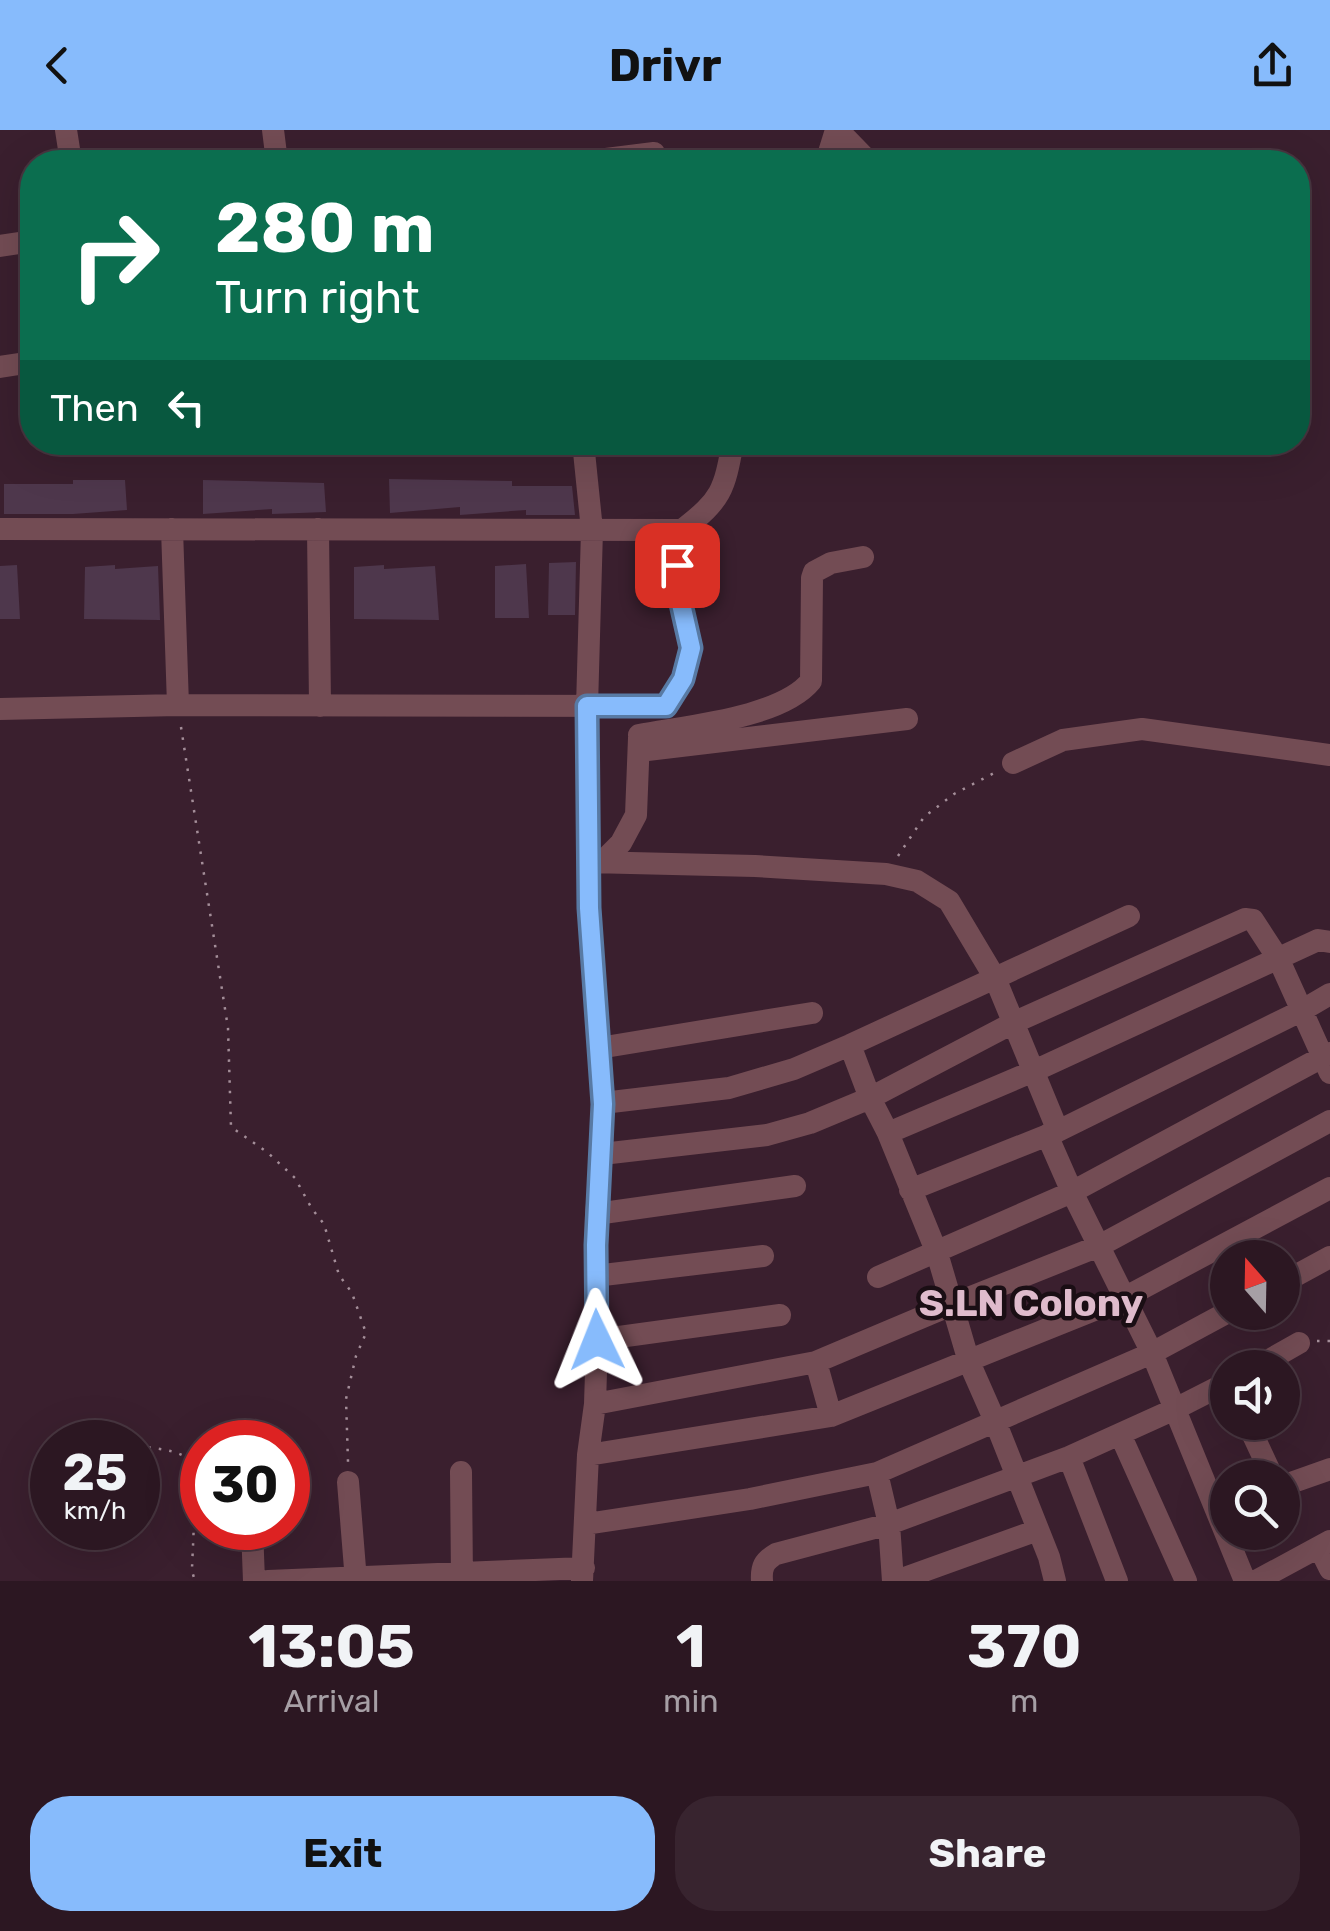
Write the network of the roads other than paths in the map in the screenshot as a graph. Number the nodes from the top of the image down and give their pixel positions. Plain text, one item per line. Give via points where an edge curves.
1 (837, 130) edge
2 (857, 150) edge
3 (584, 455) edge
4 (730, 455) edge
5 (0, 528) edge
6 (172, 529) junction
7 (318, 529) junction
8 (592, 530) junction
9 (682, 530) junction
10 (863, 556) dead end
11 (178, 706) junction
12 (320, 706) junction
13 (587, 706) junction
14 (0, 710) edge
15 (908, 718) dead end
16 (639, 739) junction
17 (1330, 755) edge
18 (1013, 762) road end
19 (596, 862) junction
20 (1129, 916) dead end
21 (1330, 942) edge
22 (1278, 960) junction
23 (995, 978) junction
24 (1330, 994) edge
25 (1301, 1011) junction
26 (812, 1013) dead end
27 (1014, 1023) junction
28 (850, 1046) junction
29 (599, 1048) junction
30 (1327, 1061) edge
31 (1034, 1071) junction
32 (870, 1098) junction
33 (603, 1104) junction
34 (1330, 1120) edge
35 (888, 1133) junction
36 (1052, 1133) junction
37 (602, 1154) junction
38 (795, 1186) dead end
39 (1330, 1188) edge
40 (910, 1190) junction
41 (1072, 1192) junction
42 (596, 1214) junction
43 (1099, 1246) junction
44 (937, 1253) junction
45 (763, 1256) dead end
46 (1330, 1258) edge
47 (1300, 1274) edge
48 (595, 1276) junction
49 (878, 1277) dead end
50 (1124, 1298) junction
51 (951, 1304) junction
52 (780, 1315) dead end
53 (1210, 1322) edge
54 (597, 1340) junction
55 (1299, 1343) dead end
56 (1286, 1350) edge
57 (1152, 1353) junction
58 (816, 1362) junction
59 (969, 1362) junction
60 (1210, 1391) edge
61 (594, 1404) junction
62 (1175, 1409) junction
63 (832, 1416) junction
64 (995, 1421) junction
65 (1120, 1434) junction
66 (588, 1455) junction
67 (1070, 1457) junction
68 (1330, 1469) edge
69 (460, 1472) dead end
70 (877, 1473) junction
71 (1016, 1475) junction
72 (1300, 1480) edge
73 (348, 1482) road end
74 (586, 1524) junction
75 (888, 1524) junction
76 (1038, 1530) junction
77 (1324, 1544) edge
78 (253, 1550) edge
79 (1301, 1570) edge
80 (1330, 1570) edge
81 (583, 1574) edge
82 (462, 1577) edge
83 (356, 1579) edge
84 (254, 1581) edge
85 (268, 1581) edge
86 (762, 1581) edge
87 (894, 1581) edge
88 (1054, 1581) edge
89 (1116, 1581) edge
90 (1186, 1581) edge
91 (1246, 1581) edge
92 (1256, 1581) edge

1 - 2 street
3 - 8 street
4 - 9 street via 724,488
5 - 6 street
6 - 7 street
6 - 11 street
7 - 8 street
7 - 12 street
8 - 9 street
8 - 13 street
9 - 13 street via 679,595 691,648 683,679 666,706
10 - 16 street via 814,572 811,681 803,690 767,710
11 - 12 street
11 - 14 street
12 - 13 street
13 - 19 street
15 - 16 street
16 - 19 street via 636,814 621,843
17 - 18 street via 1142,729 1063,740
19 - 23 street via 917,880 949,901
19 - 29 street via 589,908
20 - 23 street
21 - 22 street via 1318,940
22 - 25 street
22 - 27 street via 1256,923 1245,918
22 - 31 street
23 - 27 street
23 - 28 street
24 - 25 street
25 - 30 street
25 - 36 street
26 - 29 street
27 - 31 street
27 - 32 street
28 - 32 street
28 - 33 street via 730,1088
29 - 33 street
30 - 41 street
31 - 35 street
31 - 36 street
32 - 35 street
32 - 37 street via 789,1130
33 - 37 street
34 - 43 street
35 - 40 street
36 - 40 street
36 - 41 street
37 - 42 street
38 - 42 street
39 - 50 street
40 - 44 street
41 - 43 street
41 - 44 street
42 - 48 street
43 - 50 street
43 - 51 street
44 - 49 street
44 - 51 street
45 - 48 street
46 - 47 street
48 - 54 street
50 - 57 street
50 - 59 street
51 - 58 street
51 - 59 street
52 - 54 street
53 - 57 street
54 - 61 street
55 - 56 street
57 - 62 street
57 - 64 street
58 - 61 street
58 - 63 street
59 - 63 street
59 - 64 street
60 - 62 street
61 - 66 street
62 - 65 street
62 - 91 street
63 - 66 street
64 - 70 street
64 - 71 street
65 - 67 street
65 - 90 street
66 - 74 street
67 - 71 street
67 - 89 street
68 - 72 street
69 - 82 street
70 - 74 street
70 - 75 street
71 - 75 street
71 - 76 street
73 - 83 street
74 - 81 street
75 - 86 street via 776,1554 762,1566
75 - 87 street
76 - 87 street
76 - 88 street
77 - 79 street
77 - 80 street
78 - 84 street
79 - 92 street
81 - 82 street
82 - 83 street
83 - 85 street

